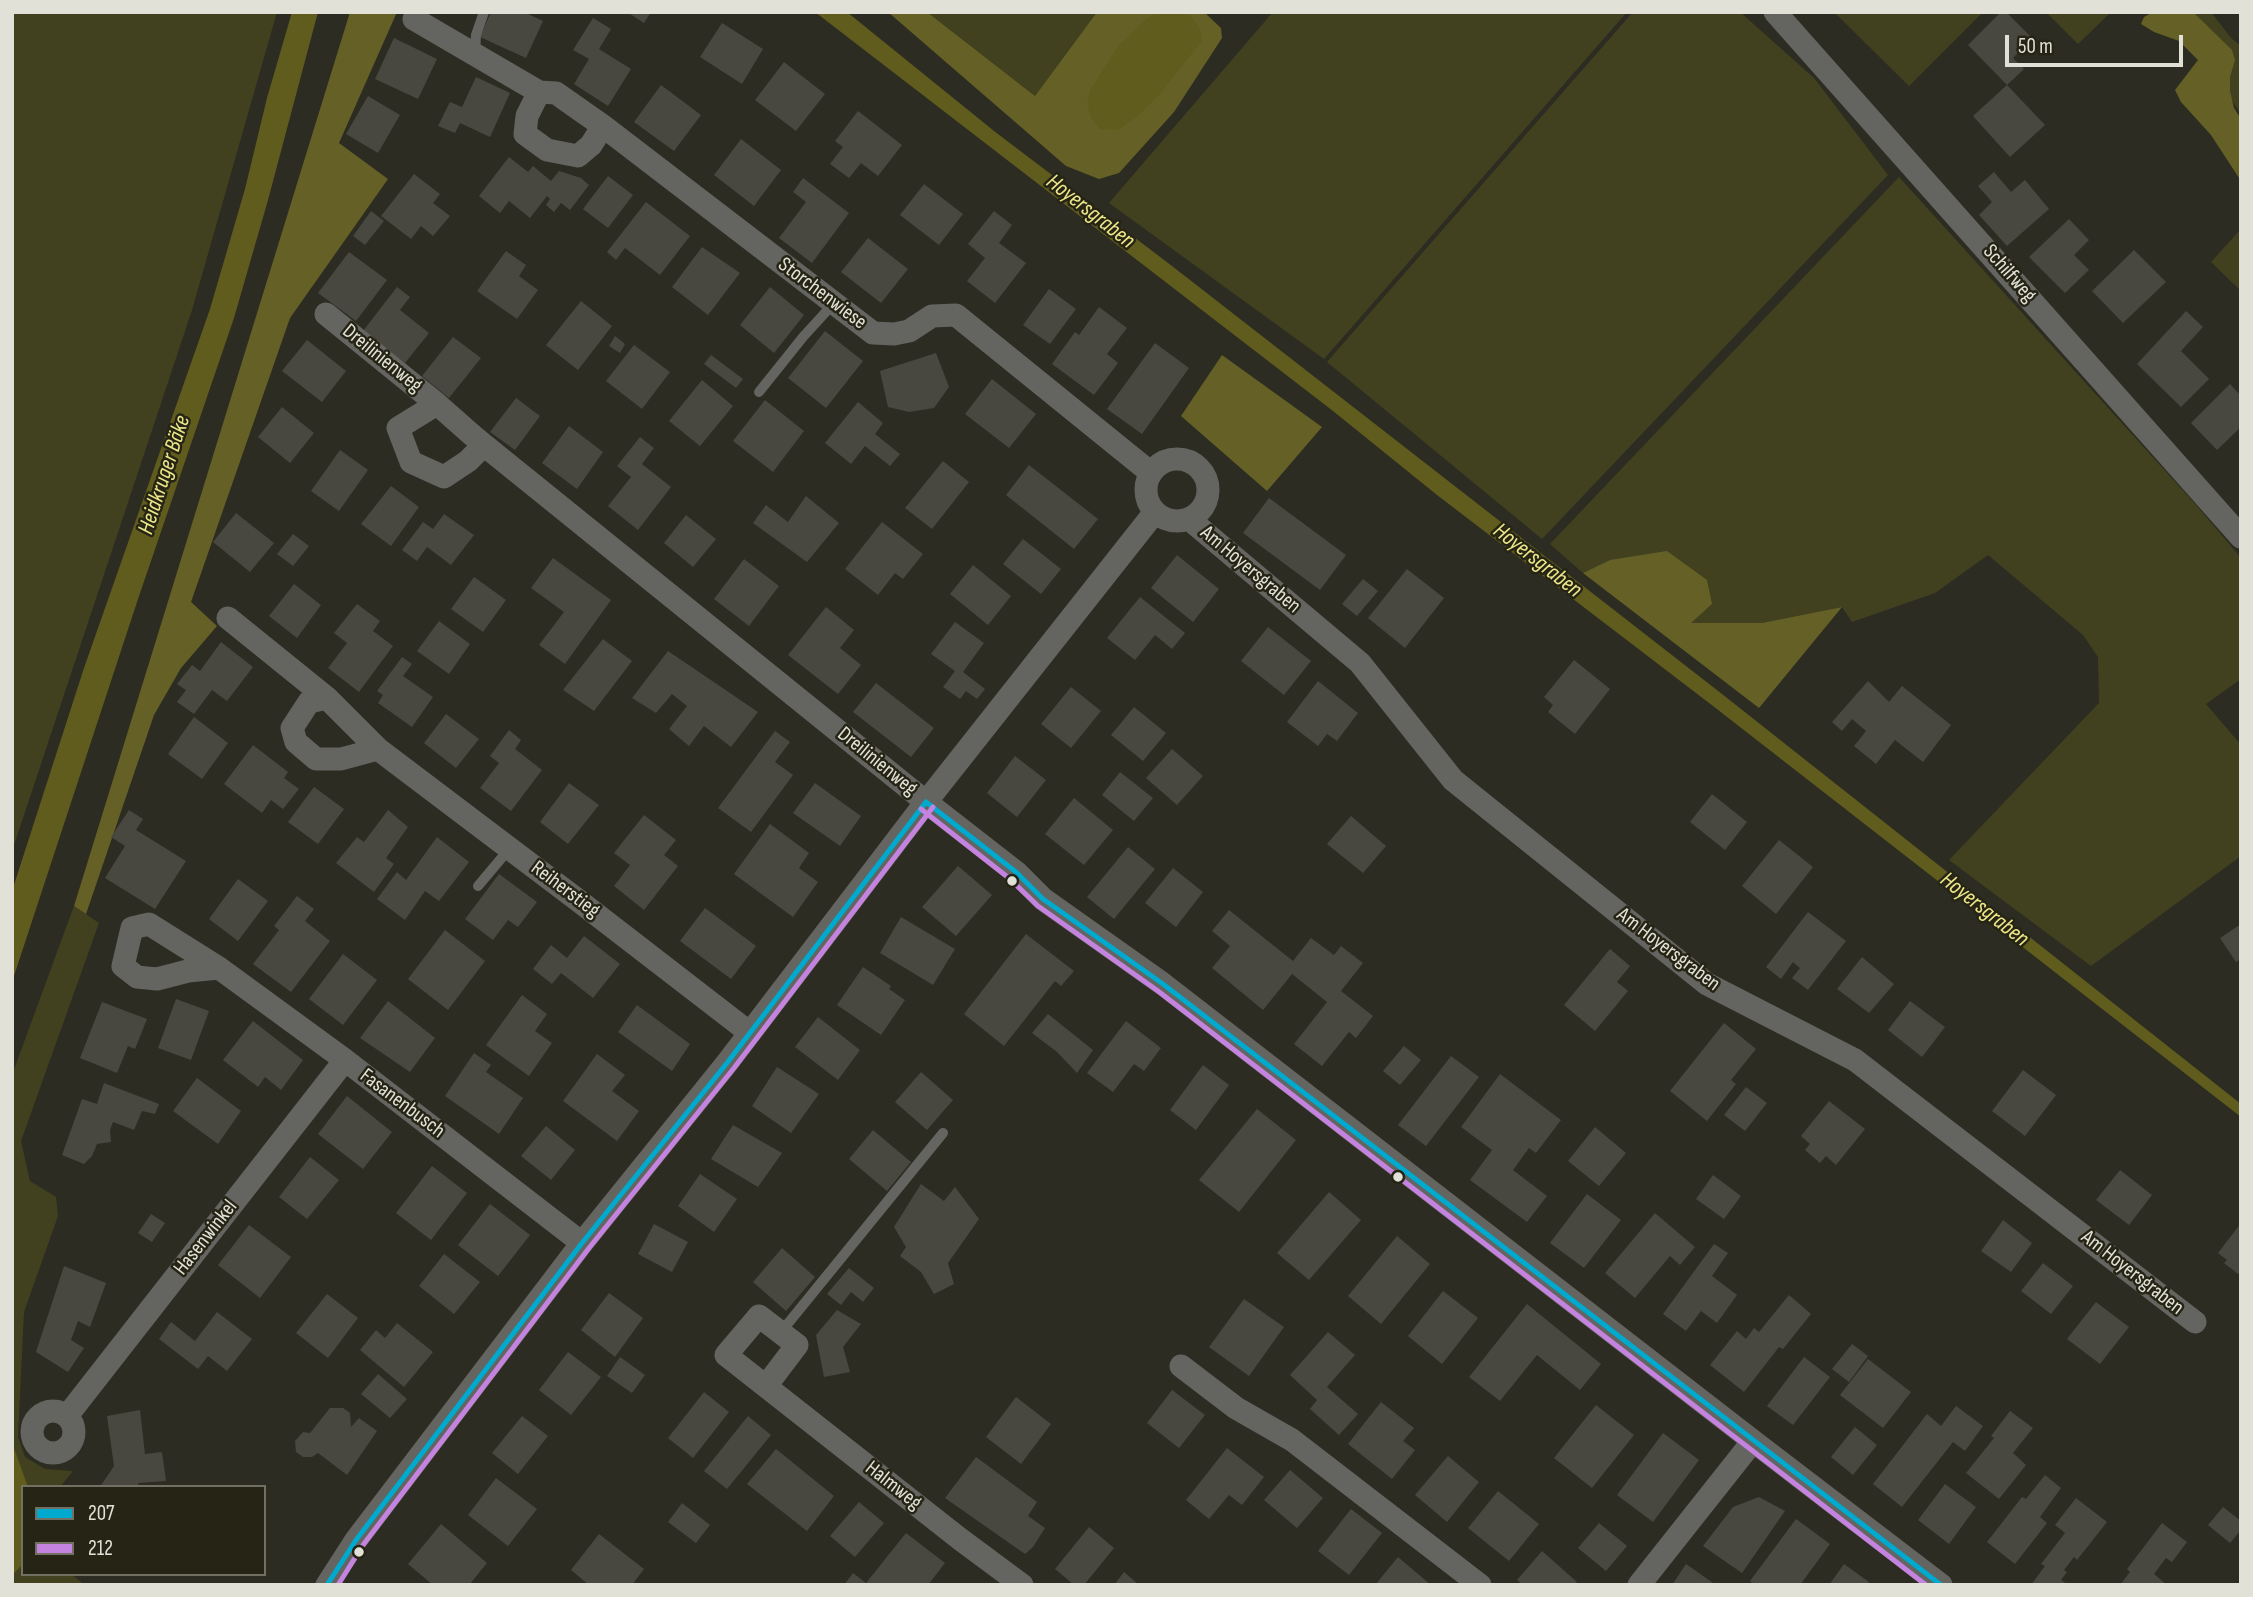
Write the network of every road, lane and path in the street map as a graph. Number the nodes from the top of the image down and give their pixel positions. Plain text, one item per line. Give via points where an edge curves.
1 (484, 12) edge
2 (1775, 12) edge
3 (414, 19) dead end
4 (475, 55) junction
5 (539, 92) junction
6 (603, 127) junction
7 (834, 303) junction
8 (326, 314) dead end
9 (759, 392) dead end
10 (438, 404) junction
11 (484, 444) junction
12 (1152, 472) junction
13 (1155, 512) junction
14 (1189, 519) junction
15 (2241, 537) edge
16 (228, 618) dead end
17 (327, 698) junction
18 (378, 749) junction
19 (926, 802) junction
20 (510, 848) junction
21 (478, 886) dead end
22 (219, 968) dead end
23 (750, 1033) junction
24 (345, 1060) junction
25 (943, 1133) dead end
26 (582, 1242) junction
27 (2195, 1322) dead end
28 (781, 1332) junction
29 (1181, 1366) dead end
30 (766, 1386) junction
31 (67, 1416) dead end
32 (1753, 1441) junction
33 (327, 1585) edge
34 (1022, 1585) edge
35 (1480, 1585) edge
36 (1639, 1585) edge
37 (1941, 1585) edge

1 - 4 lane
2 - 15 street, Schilfweg
3 - 4 street, Storchenwiese
4 - 5 street, Storchenwiese
5 - 6 street, Storchenwiese via 556,93
5 - 6 street via 527,116 525,134 547,150 578,156
6 - 7 street, Storchenwiese
7 - 9 lane
7 - 12 street, Storchenwiese via 873,333 909,331 932,317 956,315
8 - 10 street, Dreilinienweg
10 - 11 street, Dreilinienweg
10 - 11 street, Dreilinienweg via 398,428 411,462 444,477
11 - 19 street, Dreilinienweg
12 - 13 street via 1147,496
12 - 14 street via 1177,459 1189,461 1203,472 1207,500
13 - 14 street via 1173,521
13 - 19 street
14 - 27 street, Am Hoyersgraben via 1360,663 1453,780 1707,984 1855,1060
16 - 17 street, Reiherstieg
17 - 18 street, Reiherstieg
17 - 18 street via 309,702 292,728 296,743 316,759 341,759
18 - 20 street, Reiherstieg
19 - 23 street
19 - 32 street, Dreilinienweg via 1016,872 1043,899 1163,984
20 - 21 lane
20 - 23 street, Reiherstieg
22 - 24 street, Fasanenbusch
23 - 26 street
24 - 26 street, Fasanenbusch
24 - 31 street, Hasenwinkel
25 - 28 lane
26 - 33 street via 402,1478
28 - 30 street via 797,1345
28 - 30 street, Halmweg via 760,1316 726,1355
29 - 35 street via 1236,1408 1292,1440
30 - 34 street, Halmweg
32 - 36 street
32 - 37 street, Dreilinienweg

